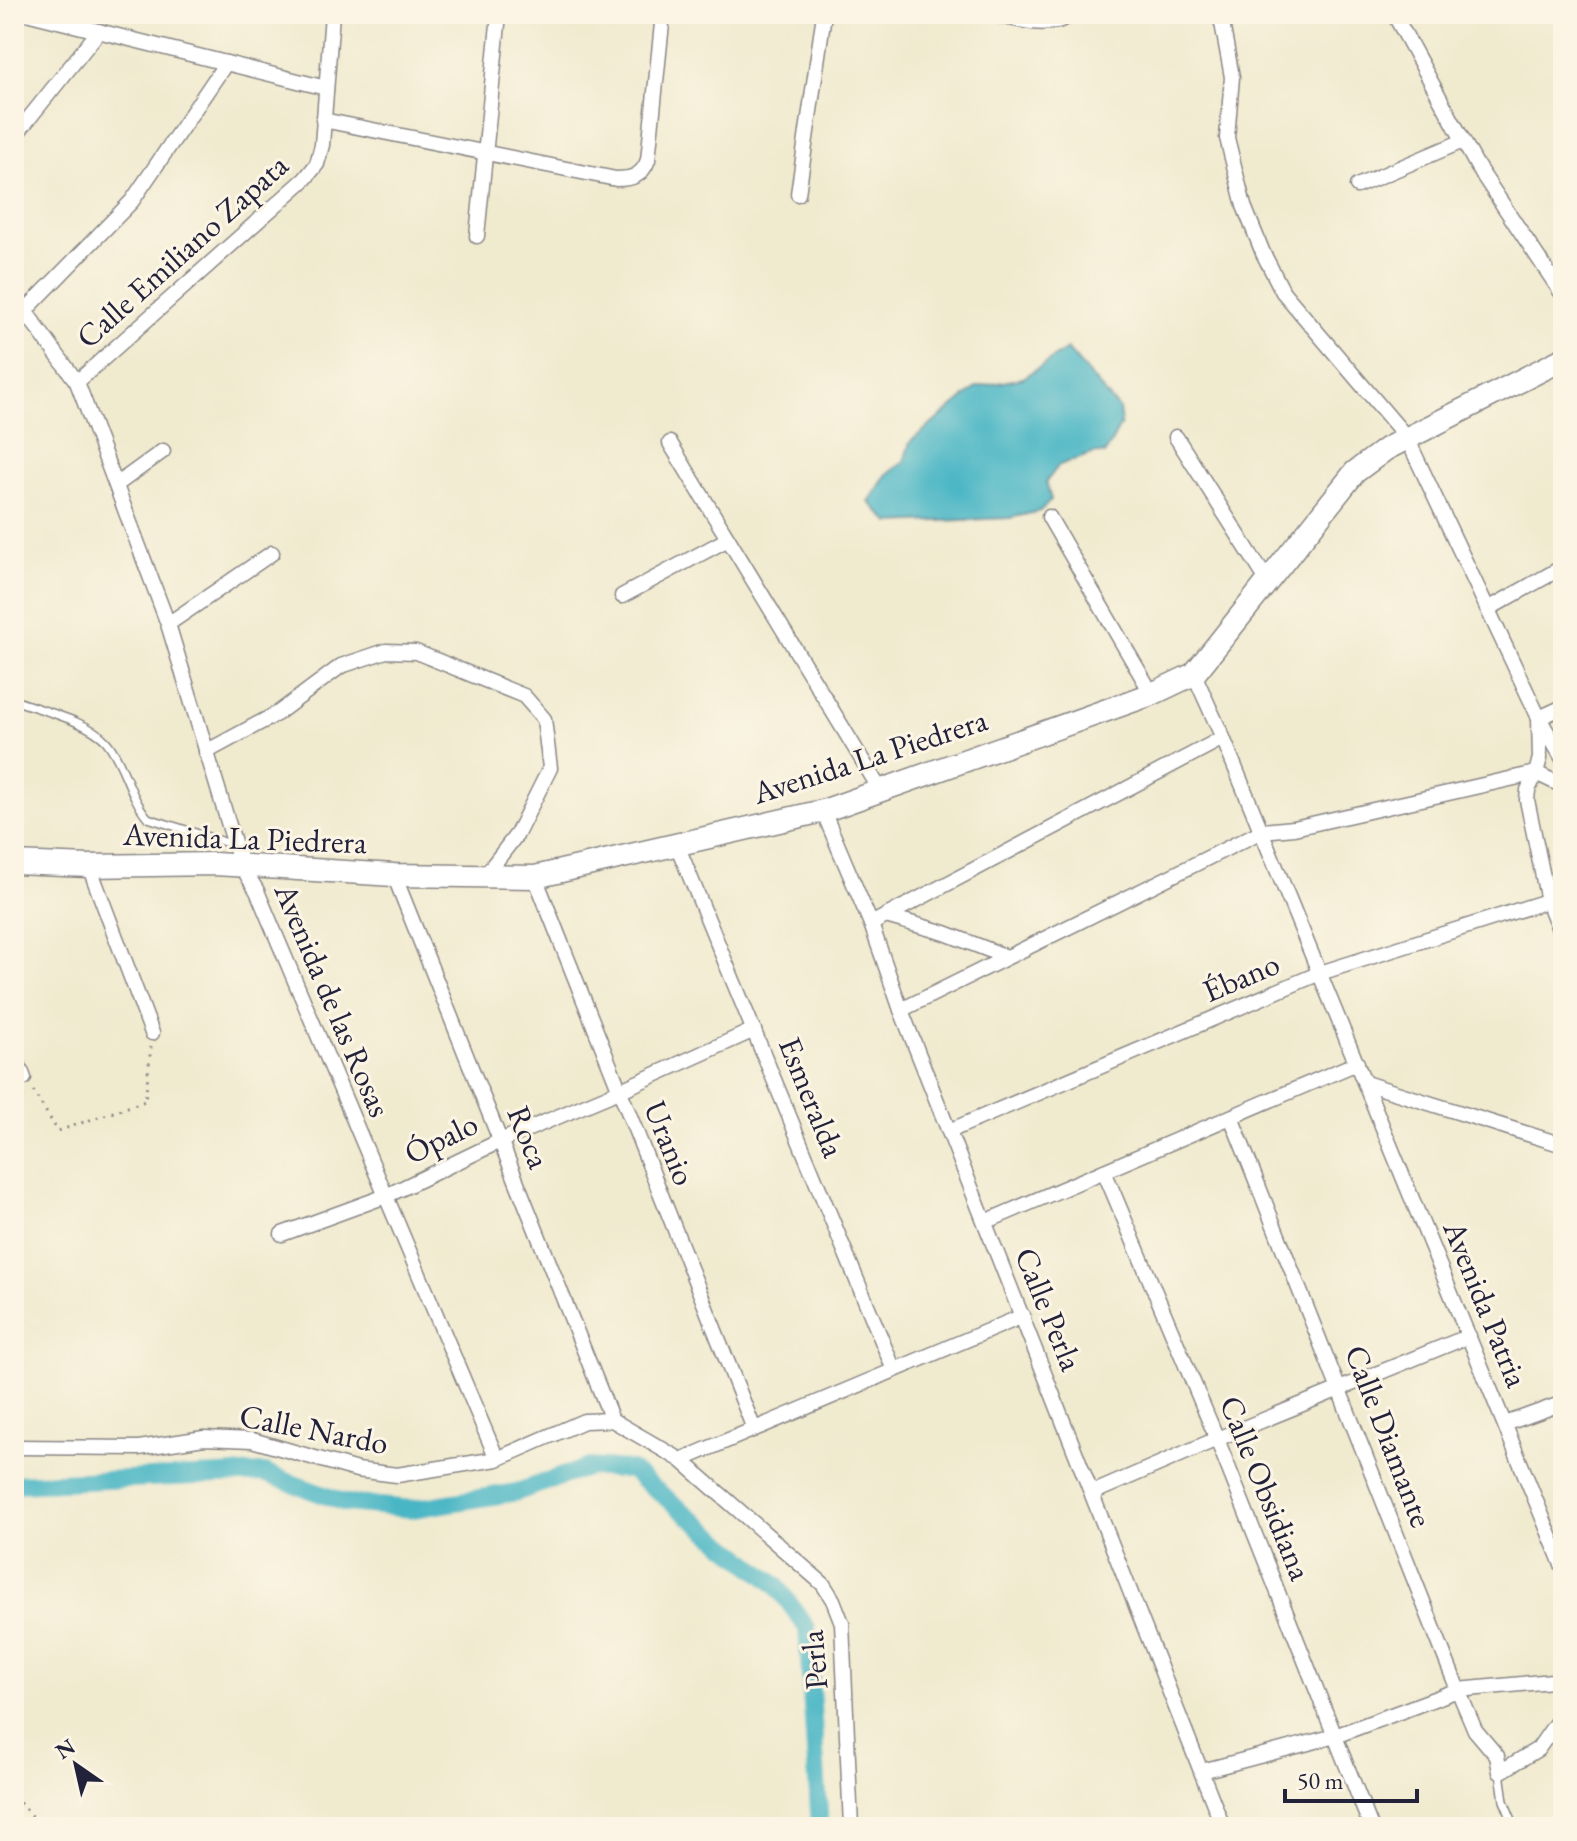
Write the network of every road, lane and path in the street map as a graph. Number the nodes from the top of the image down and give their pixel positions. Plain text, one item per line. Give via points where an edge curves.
1 (30, 14) edge
2 (332, 14) edge
3 (499, 14) edge
4 (663, 14) edge
5 (824, 14) edge
6 (992, 14) edge
7 (1073, 14) edge
8 (1217, 14) edge
9 (1394, 14) edge
10 (99, 31) junction
11 (226, 63) junction
12 (326, 88) junction
13 (323, 120) junction
14 (14, 137) edge
15 (1463, 141) junction
16 (485, 154) junction
17 (1357, 186) dead end
18 (798, 194) dead end
19 (477, 236) dead end
20 (1563, 295) edge
21 (20, 306) edge
22 (1563, 359) edge
23 (77, 382) junction
24 (1176, 437) dead end
25 (1407, 438) junction
26 (670, 443) dead end
27 (163, 451) dead end
28 (116, 485) junction
29 (1049, 517) dead end
30 (728, 539) junction
31 (272, 553) dead end
32 (1563, 567) edge
33 (1268, 582) junction
34 (622, 596) dead end
35 (1488, 609) junction
36 (168, 624) junction
37 (1194, 674) junction
38 (1152, 694) junction
39 (14, 700) edge
40 (1563, 707) edge
41 (1539, 718) junction
42 (1223, 738) junction
43 (206, 752) junction
44 (1563, 759) edge
45 (1536, 773) junction
46 (1563, 786) edge
47 (881, 791) junction
48 (823, 811) junction
49 (1262, 831) junction
50 (677, 845) junction
51 (237, 855) junction
52 (14, 863) edge
53 (89, 866) junction
54 (394, 875) junction
55 (484, 877) junction
56 (535, 877) junction
57 (1563, 896) edge
58 (1548, 901) junction
59 (886, 916) junction
60 (871, 924) junction
61 (1563, 940) edge
62 (1007, 957) junction
63 (1320, 973) junction
64 (901, 1010) junction
65 (754, 1030) junction
66 (152, 1033) joint
67 (14, 1054) edge
68 (1357, 1063) junction
69 (24, 1078) joint
70 (1365, 1083) junction
71 (619, 1091) junction
72 (1231, 1117) junction
73 (949, 1131) junction
74 (500, 1141) junction
75 (1562, 1146) edge
76 (1104, 1171) junction
77 (386, 1196) junction
78 (985, 1222) junction
79 (282, 1234) dead end
80 (1023, 1316) junction
81 (1469, 1336) junction
82 (894, 1370) junction
83 (1341, 1389) junction
84 (1563, 1403) edge
85 (612, 1420) junction
86 (1505, 1424) junction
87 (754, 1429) junction
88 (1217, 1439) junction
89 (14, 1447) edge
90 (497, 1459) junction
91 (681, 1460) junction
92 (1092, 1493) junction
93 (1563, 1567) edge
94 (1563, 1680) edge
95 (1458, 1690) junction
96 (1563, 1713) edge
97 (1335, 1736) junction
98 (1202, 1771) junction
99 (1500, 1772) junction
100 (14, 1797) edge
101 (42, 1827) edge
102 (851, 1827) edge
103 (1223, 1827) edge
104 (1371, 1827) edge
105 (1515, 1827) edge

1 - 10 street
2 - 12 street, Calle Emiliano Zapata
3 - 16 street
4 - 16 street via 648,160 638,176 616,179
5 - 18 street
6 - 7 street via 1048,23
8 - 25 street via 1232,77 1227,138 1244,206 1263,253 1283,292
9 - 15 street
10 - 11 street
10 - 14 street
11 - 12 street
11 - 21 street via 132,201
12 - 13 street, Calle Emiliano Zapata
13 - 16 street
13 - 23 street, Calle Emiliano Zapata via 317,164 305,179
15 - 17 street
15 - 20 street
16 - 19 street
21 - 23 street, Avenida de las Rosas
22 - 25 street, Avenida La Piedrera
23 - 28 street, Avenida de las Rosas
24 - 33 street
25 - 33 street, Avenida La Piedrera via 1355,472
25 - 35 street
26 - 30 street
27 - 28 street
28 - 36 street, Avenida de las Rosas
29 - 38 street
30 - 34 street
30 - 47 street
31 - 36 street
32 - 35 street
33 - 37 street, Avenida La Piedrera
35 - 41 street
36 - 43 street, Avenida de las Rosas
37 - 38 street, Avenida La Piedrera
37 - 42 street, Avenida Patria
38 - 47 street, Avenida La Piedrera
39 - 51 lane via 91,729 107,742 148,818
40 - 41 street
41 - 44 street
41 - 45 street
42 - 49 street, Avenida Patria
42 - 59 street
43 - 51 street, Avenida de las Rosas
43 - 55 street via 278,713 341,666 386,651 416,652 524,696 544,719 550,768 517,834
45 - 46 street
45 - 49 street
45 - 58 street via 1527,800
47 - 48 street, Avenida La Piedrera
48 - 50 street, Avenida La Piedrera
48 - 60 street, Calle Perla
49 - 62 street
49 - 63 street, Avenida Patria
50 - 56 street, Avenida La Piedrera
50 - 65 street, Esmeralda
51 - 53 street, Avenida La Piedrera
51 - 54 street, Avenida La Piedrera
51 - 77 street, Avenida de las Rosas
52 - 53 street, Avenida La Piedrera
53 - 66 street
54 - 55 street, Avenida La Piedrera
54 - 74 street, Roca
55 - 56 street, Avenida La Piedrera
56 - 71 street, Uranio
57 - 58 street, Ébano
58 - 61 street
58 - 63 street, Ébano
59 - 60 street
59 - 62 street
60 - 64 street, Calle Perla
62 - 64 street
63 - 68 street, Avenida Patria
63 - 73 street, Ébano
64 - 73 street, Calle Perla
65 - 71 street, Ópalo
65 - 82 street, Esmeralda
66 - 69 path via 145,1101 58,1131
67 - 69 street
68 - 70 street, Avenida Patria
68 - 72 street
70 - 75 street
70 - 81 street, Avenida Patria
71 - 74 street, Ópalo
71 - 87 street, Uranio
72 - 76 street
72 - 83 street, Calle Diamante
73 - 78 street, Calle Perla
74 - 77 street, Ópalo
74 - 85 street, Roca
76 - 78 street
76 - 88 street, Calle Obsidiana
77 - 79 street, Ópalo
77 - 90 street, Avenida de las Rosas
78 - 80 street, Calle Perla
80 - 82 street
80 - 92 street, Calle Perla
81 - 83 street
81 - 86 street, Avenida Patria
82 - 87 street
83 - 88 street
83 - 95 street, Calle Diamante
84 - 86 street
85 - 90 street, Calle Nardo via 584,1421
85 - 91 street
86 - 93 street, Avenida Patria
87 - 91 street
88 - 92 street
88 - 97 street, Calle Obsidiana
89 - 90 street, Calle Nardo via 139,1448 204,1438 252,1440 357,1470 397,1475
91 - 102 street, Perla via 823,1584 833,1600 842,1623
92 - 98 street, Calle Perla
94 - 95 street
95 - 97 street
95 - 99 street, Calle Diamante via 1475,1730 1497,1756
96 - 99 street via 1538,1749
97 - 98 street
97 - 104 street, Calle Obsidiana
98 - 103 street, Calle Perla
99 - 105 lane, Calle Diamante
100 - 101 path

